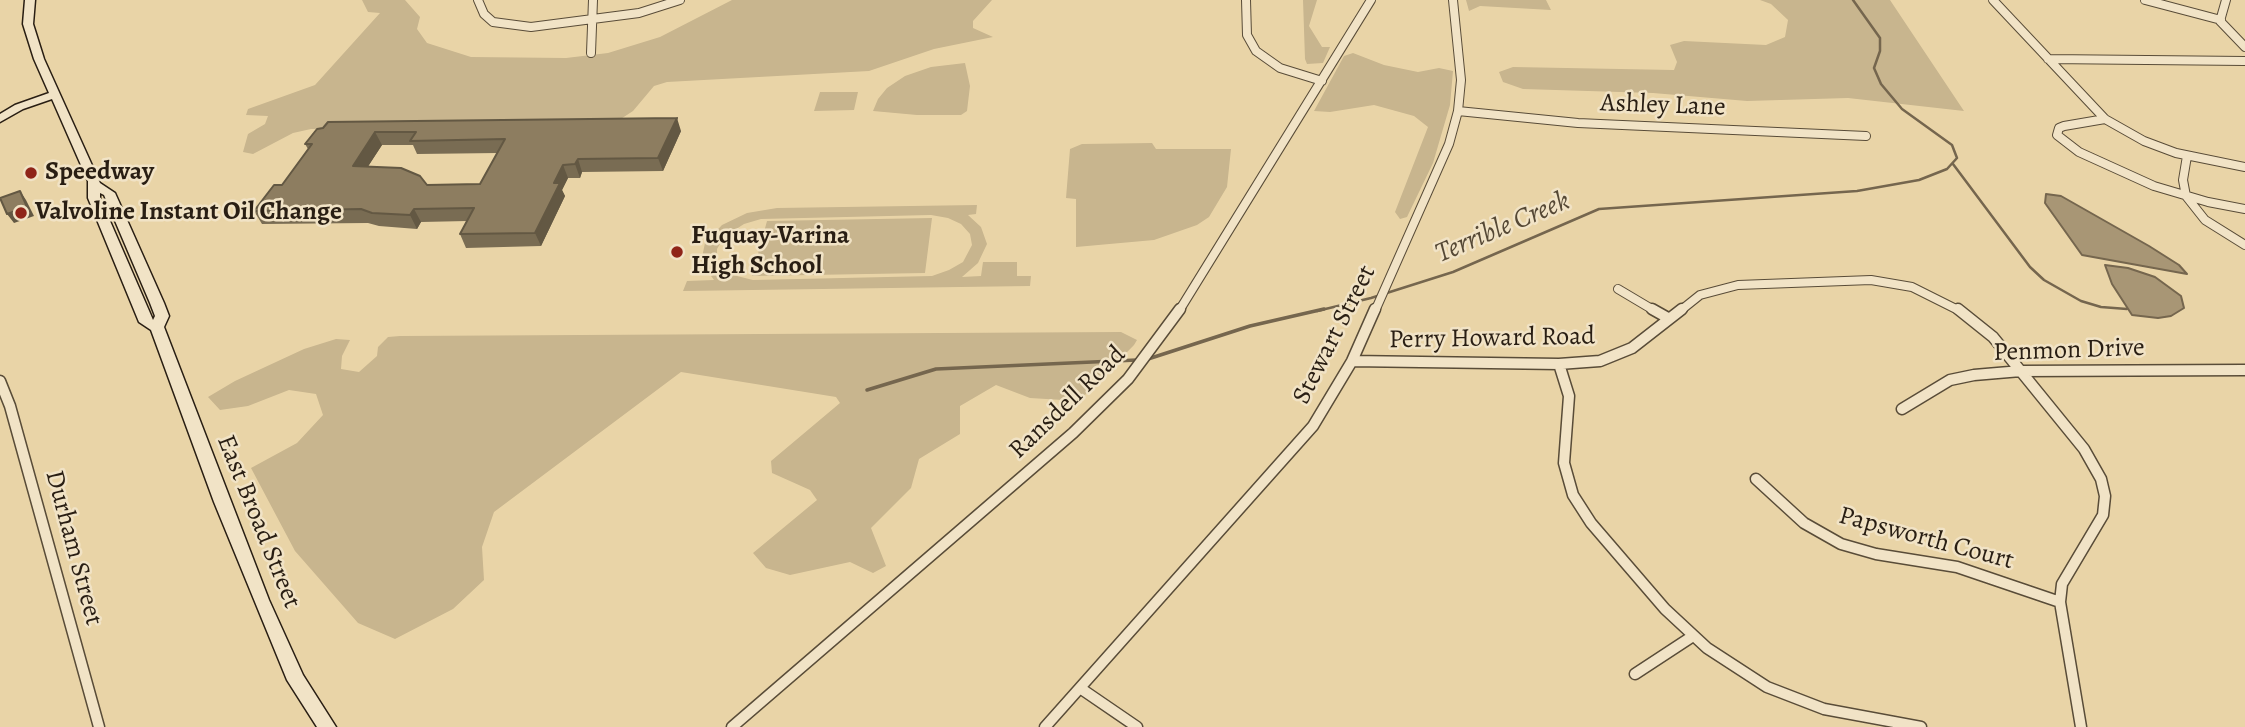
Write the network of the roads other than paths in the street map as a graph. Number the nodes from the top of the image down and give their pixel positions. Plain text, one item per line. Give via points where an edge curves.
1 (30, 0) edge
2 (478, 0) edge
3 (593, 0) edge
4 (680, 0) edge
5 (1246, 0) edge
6 (1371, 0) edge
7 (1453, 0) edge
8 (1993, 0) edge
9 (2145, 0) edge
10 (2226, 0) edge
11 (593, 20) junction
12 (2221, 20) junction
13 (2245, 47) edge
14 (591, 53) dead end
15 (2048, 59) junction
16 (2245, 61) edge
17 (1322, 81) junction
18 (54, 95) junction
19 (1458, 111) junction
20 (0, 119) edge
21 (2105, 120) junction
22 (1866, 136) dead end
23 (2187, 156) junction
24 (2245, 167) edge
25 (2186, 196) junction
26 (2245, 209) edge
27 (2245, 245) edge
28 (1618, 289) dead end
29 (1668, 318) junction
30 (1352, 361) junction
31 (1559, 364) junction
32 (2245, 370) edge
33 (2021, 371) junction
34 (0, 381) edge
35 (1902, 409) dead end
36 (1756, 479) dead end
37 (2060, 601) junction
38 (1693, 636) junction
39 (1635, 674) dead end
40 (1080, 688) junction
41 (99, 727) edge
42 (327, 727) edge
43 (732, 727) edge
44 (1045, 727) edge
45 (1137, 727) edge
46 (1921, 727) edge
47 (2081, 727) edge

1 - 18 main road, East Broad Street via 28,24
2 - 11 street via 488,18 510,26
3 - 11 street
4 - 11 street
5 - 17 street via 1247,35 1256,51 1280,68
6 - 17 street, Ransdell Road
7 - 19 street, Stewart Street via 1461,65
8 - 15 street
9 - 12 street
10 - 12 street
11 - 14 street
12 - 13 street
15 - 16 street
15 - 21 street
17 - 43 street, Ransdell Road via 1166,331 1128,379 1073,433
18 - 20 main road
18 - 42 main road, East Broad Street via 95,185 94,198 146,322 157,327 261,600 296,680
19 - 22 street, Ashley Lane via 1602,125
19 - 30 street, Stewart Street via 1440,167
21 - 23 street via 2144,141
21 - 25 street via 2064,126 2057,135 2099,162
23 - 24 street
23 - 25 street
25 - 26 street
25 - 27 street via 2205,220
28 - 29 street
29 - 31 street, Perry Howard Road via 1611,359
29 - 33 street, Perry Howard Road via 1700,295 1725,287 1840,279 1884,281 1922,291 1959,309 1993,337
30 - 31 street, Perry Howard Road
30 - 40 street, Stewart Street via 1312,426
31 - 38 street via 1569,396 1564,463 1573,495 1591,523
32 - 33 street, Penmon Drive
33 - 35 street, Penmon Drive via 1951,380
33 - 37 street, Perry Howard Road via 2084,449 2105,496 2103,515 2069,570
34 - 41 street, Durham Street
36 - 37 street, Papsworth Court via 1804,523 1841,544 1957,567
37 - 47 street, Perry Howard Road
38 - 39 street
38 - 46 street via 1744,674 1796,699 1850,715
40 - 44 street, Stewart Street
40 - 45 street

